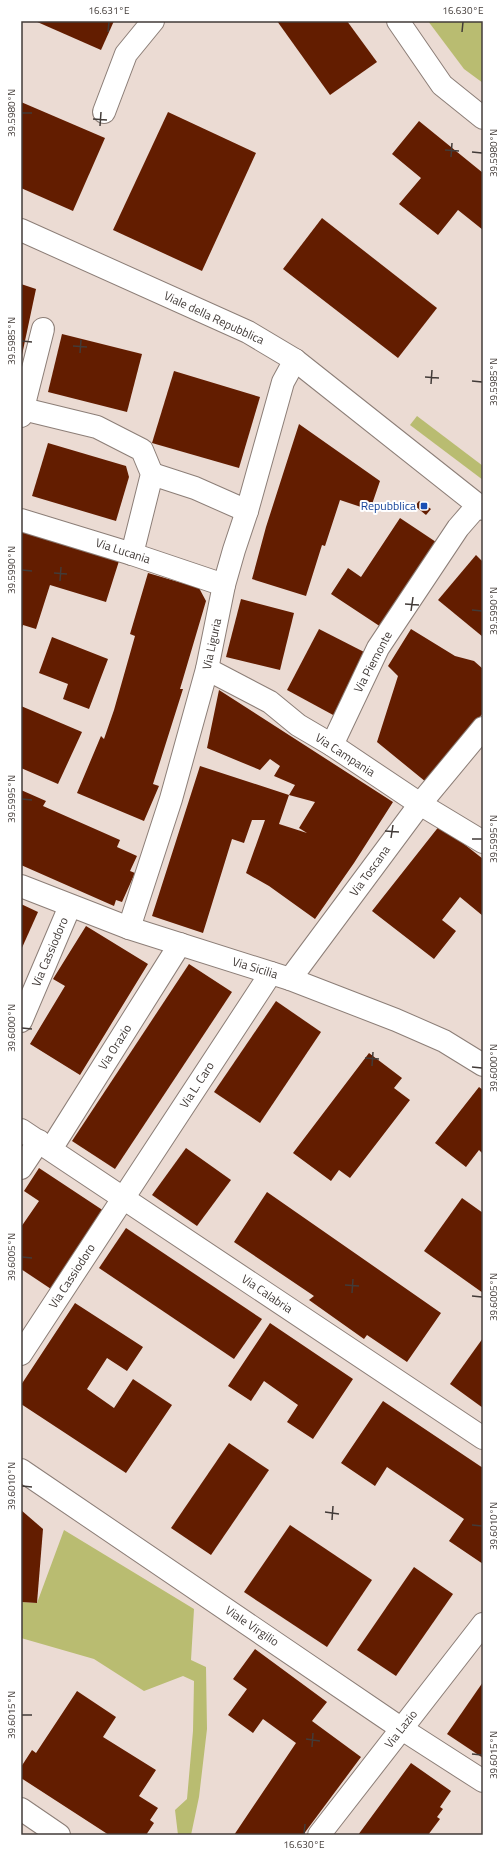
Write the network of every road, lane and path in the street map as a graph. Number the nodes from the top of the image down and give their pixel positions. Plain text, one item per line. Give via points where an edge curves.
1 (152, 21) edge
2 (398, 21) edge
3 (104, 112) dead end
4 (483, 118) edge
5 (21, 230) edge
6 (43, 330) dead end
7 (295, 360) junction
8 (22, 413) edge
9 (152, 474) junction
10 (480, 507) edge
11 (247, 511) junction
12 (21, 520) edge
13 (132, 554) junction
14 (224, 585) junction
15 (207, 669) junction
16 (483, 728) edge
17 (332, 745) junction
18 (420, 804) junction
19 (483, 842) edge
20 (21, 886) edge
21 (70, 906) junction
22 (129, 928) junction
23 (180, 944) junction
24 (280, 976) junction
25 (21, 1021) edge
26 (483, 1065) edge
27 (37, 1140) edge
28 (21, 1168) edge
29 (124, 1198) junction
30 (21, 1354) edge
31 (483, 1438) edge
32 (21, 1470) edge
33 (483, 1624) edge
34 (402, 1729) junction
35 (483, 1781) edge
36 (21, 1809) edge
37 (59, 1835) edge
38 (319, 1835) edge

1 - 3 street via 126,54
2 - 4 street via 442,85
5 - 7 street, Viale della Repubblica via 248,332
6 - 8 street
7 - 10 street, Viale della Repubblica
7 - 11 street, Via Liguria via 283,382
8 - 9 street via 97,427 142,450
9 - 11 street via 195,488
9 - 13 street
10 - 17 street, Via Piemonte via 458,528 378,648
11 - 14 street, Via Liguria
12 - 13 street, Via Lucania
13 - 14 street, Via Lucania
14 - 15 street, Via Liguria
15 - 17 street, Via Campania via 270,702 298,725
15 - 22 street, Via Liguria via 171,799
16 - 18 street, Via Toscana
17 - 18 street, Via Campania
18 - 19 street, Via Campania
18 - 24 street, Via Toscana
20 - 21 street, Via Sicilia
21 - 22 street, Via Sicilia
21 - 25 street, Via Cassiodoro
22 - 23 street, Via Sicilia
23 - 24 street, Via Sicilia
23 - 27 street, Via Orazio
24 - 26 street, Via Sicilia via 444,1041
24 - 29 street, Via L. Caro
27 - 28 street
27 - 29 street, Via Calabria
29 - 30 street, Via Cassiodoro
29 - 31 street, Via Calabria
32 - 34 street, Viale Virgilio
33 - 34 street, Via Lazio
34 - 35 street, Viale Virgilio
34 - 38 street, Via Lazio
36 - 37 street

